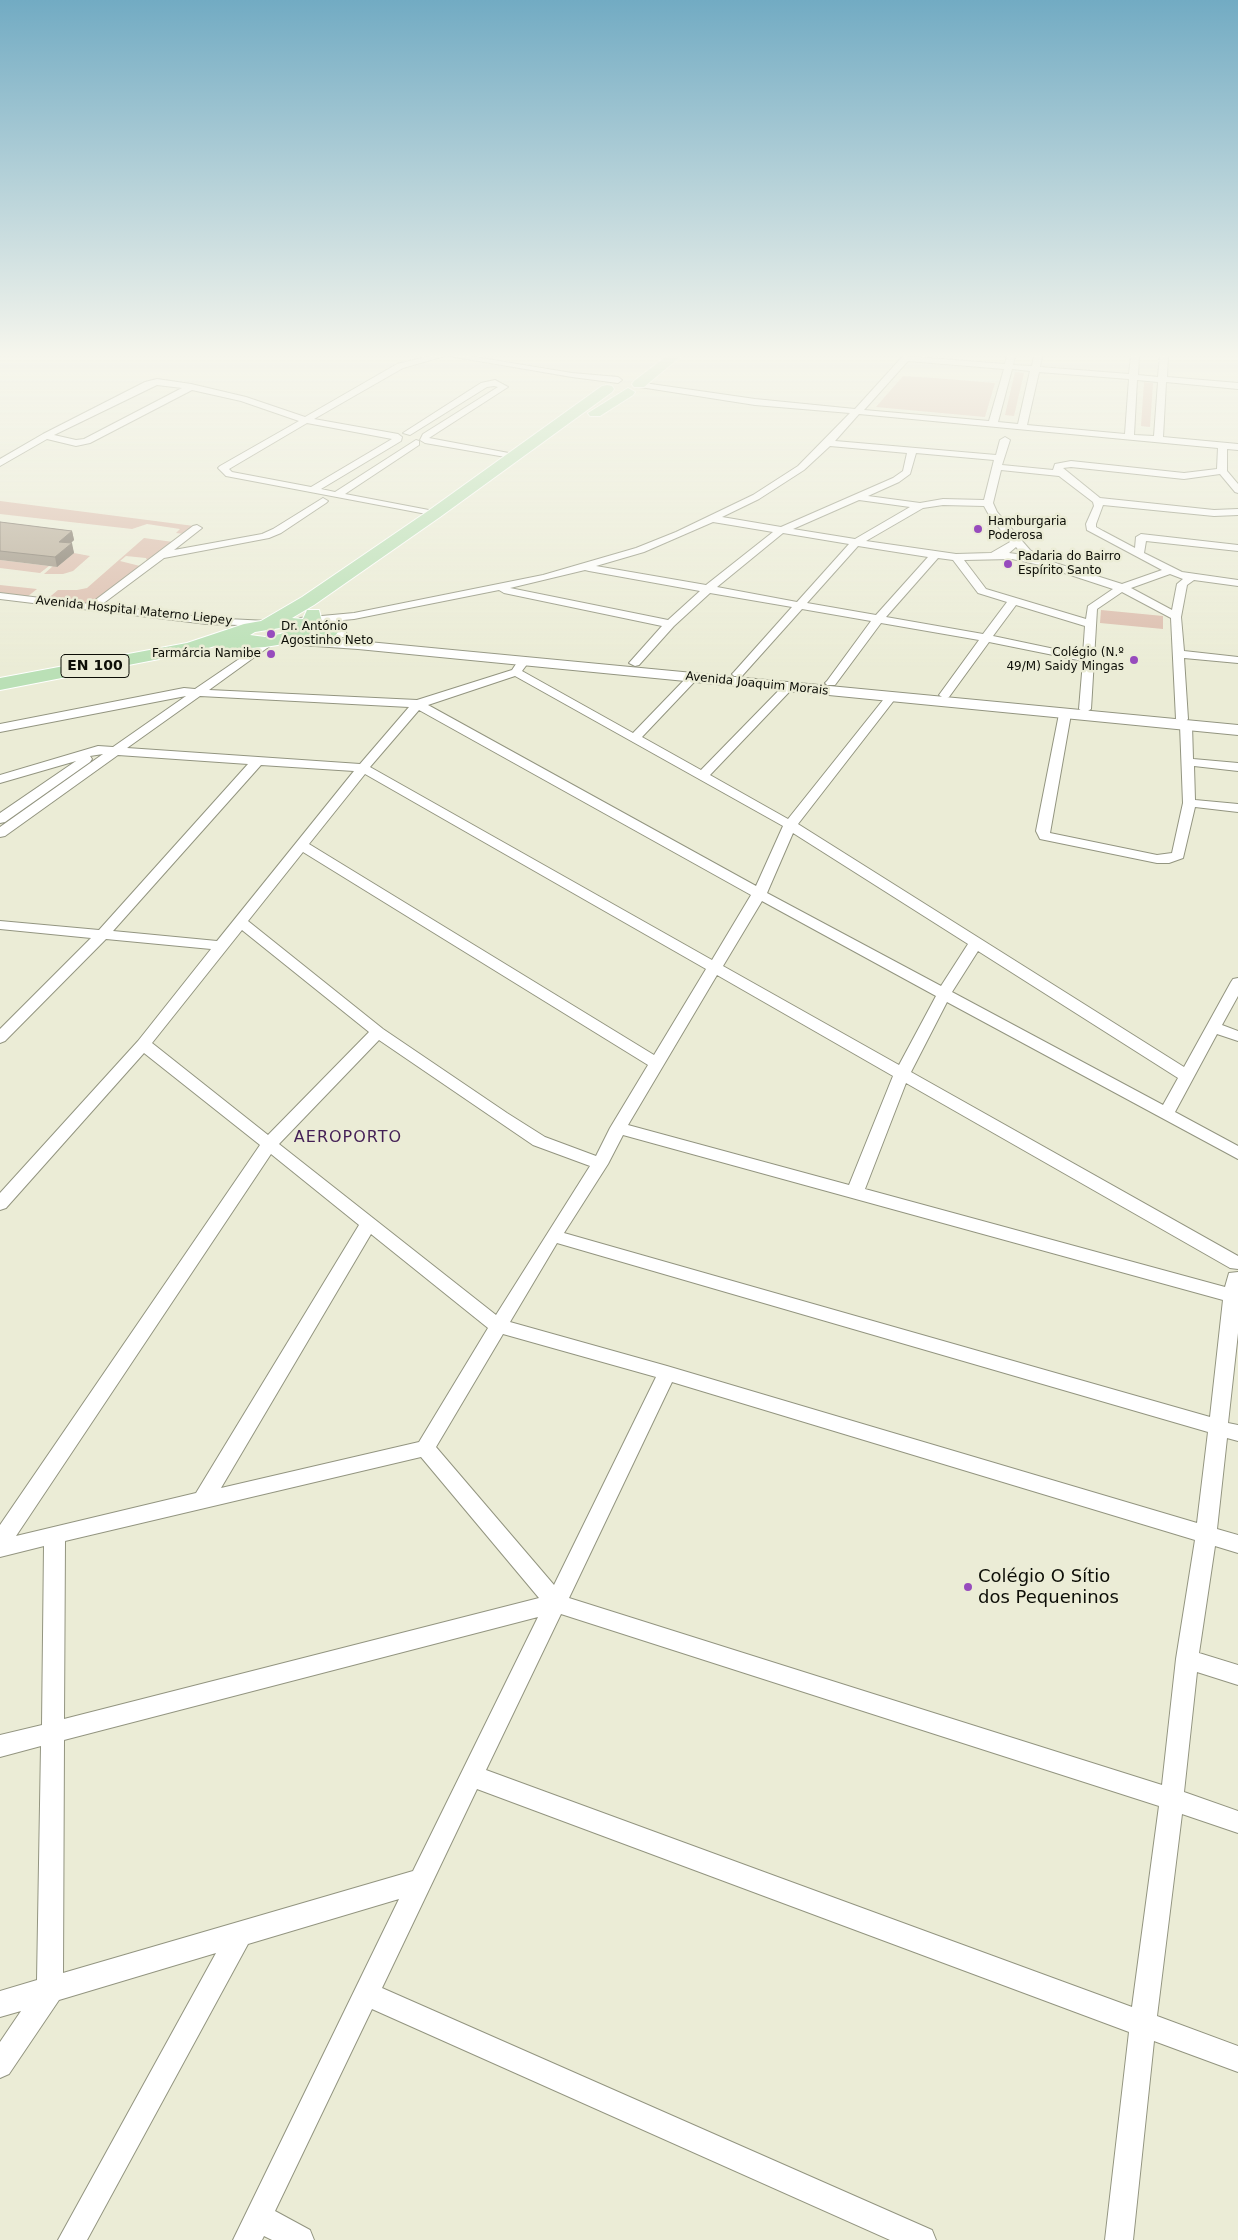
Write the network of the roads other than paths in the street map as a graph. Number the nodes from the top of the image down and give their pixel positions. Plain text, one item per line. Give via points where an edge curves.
1 (233, 461) edge
2 (361, 461) edge
3 (391, 461) edge
4 (509, 461) edge
5 (532, 461) edge
6 (809, 461) edge
7 (910, 461) edge
8 (987, 461) edge
9 (1222, 461) edge
10 (998, 462) junction
11 (1222, 470) junction
12 (1060, 473) junction
13 (316, 488) junction
14 (1238, 490) edge
15 (340, 493) junction
16 (858, 496) junction
17 (323, 501) dead end
18 (1097, 501) junction
19 (988, 503) junction
20 (920, 506) junction
21 (1238, 512) edge
22 (437, 513) junction
23 (714, 519) junction
24 (197, 528) dead end
25 (780, 531) junction
26 (1099, 533) junction
27 (1132, 536) junction
28 (1016, 542) junction
29 (854, 543) junction
30 (1238, 548) edge
31 (162, 554) junction
32 (1139, 554) junction
33 (935, 555) junction
34 (994, 555) junction
35 (956, 557) junction
36 (1042, 562) junction
37 (586, 567) junction
38 (1170, 571) junction
39 (1190, 578) junction
40 (1238, 583) edge
41 (1122, 588) junction
42 (498, 589) junction
43 (708, 589) junction
44 (0, 596) edge
45 (32, 600) junction
46 (1013, 601) junction
47 (0, 606) edge
48 (800, 606) junction
49 (92, 607) junction
50 (22, 608) junction
51 (1176, 617) junction
52 (878, 620) junction
53 (317, 623) junction
54 (670, 624) junction
55 (1090, 624) junction
56 (254, 638) junction
57 (985, 638) junction
58 (1178, 654) junction
59 (1088, 659) junction
60 (1238, 660) edge
61 (635, 663) junction
62 (520, 666) junction
63 (738, 674) junction
64 (693, 678) junction
65 (832, 683) junction
66 (0, 684) edge
67 (788, 687) junction
68 (184, 692) junction
69 (198, 693) junction
70 (945, 695) junction
71 (891, 697) junction
72 (418, 704) junction
73 (1085, 709) junction
74 (1064, 714) junction
75 (1184, 722) junction
76 (1238, 724) edge
77 (0, 728) edge
78 (1238, 730) edge
79 (635, 738) junction
80 (98, 750) junction
81 (115, 752) junction
82 (257, 762) junction
83 (1188, 762) junction
84 (1238, 767) edge
85 (363, 768) junction
86 (702, 776) junction
87 (0, 779) edge
88 (1189, 804) junction
89 (1238, 808) edge
90 (0, 819) edge
91 (790, 824) junction
92 (0, 833) edge
93 (302, 845) junction
94 (760, 894) junction
95 (241, 922) junction
96 (0, 925) edge
97 (102, 935) junction
98 (976, 943) junction
99 (222, 946) junction
100 (715, 967) junction
101 (1238, 982) edge
102 (944, 994) junction
103 (1214, 1027) junction
104 (378, 1032) junction
105 (1238, 1036) edge
106 (0, 1038) edge
107 (143, 1044) junction
108 (657, 1063) junction
109 (902, 1074) junction
110 (1186, 1076) junction
111 (1166, 1114) junction
112 (618, 1128) junction
113 (269, 1144) junction
114 (1238, 1153) edge
115 (600, 1164) junction
116 (855, 1192) junction
117 (0, 1204) edge
118 (369, 1223) junction
119 (553, 1236) junction
120 (1236, 1273) edge
121 (498, 1326) junction
122 (667, 1373) junction
123 (1228, 1430) edge
124 (425, 1448) junction
125 (203, 1500) junction
126 (55, 1535) junction
127 (1206, 1535) junction
128 (0, 1542) edge
129 (1238, 1544) edge
130 (0, 1548) edge
131 (556, 1603) junction
132 (1187, 1659) junction
133 (1238, 1675) edge
134 (53, 1732) junction
135 (0, 1746) edge
136 (472, 1776) junction
137 (1172, 1799) junction
138 (1238, 1822) edge
139 (421, 1881) junction
140 (240, 1934) junction
141 (50, 1990) junction
142 (366, 1994) junction
143 (0, 2004) edge
144 (1142, 2022) junction
145 (1238, 2058) edge
146 (0, 2065) edge
147 (253, 2229) edge
148 (72, 2240) edge
149 (300, 2240) edge
150 (922, 2240) edge
151 (1120, 2240) edge

1 - 13 street via 224,468 229,470 229,474
2 - 13 street
3 - 15 street
4 - 22 main road, EN 100
5 - 53 main road, EN 100
6 - 23 street via 756,497
7 - 16 street via 907,472 896,480
8 - 10 street
9 - 11 street
10 - 12 street
10 - 19 street
11 - 12 street via 1184,476 1071,464 1058,466
11 - 14 street
12 - 18 street
13 - 15 street
15 - 22 street
16 - 20 street
16 - 25 street
17 - 31 street via 265,536
18 - 21 street via 1214,513
18 - 26 street via 1099,506 1091,528
19 - 20 street via 943,502
19 - 28 street via 992,513
20 - 29 street
22 - 56 main road, EN 100
23 - 25 street
23 - 37 street via 640,550
24 - 31 street
25 - 29 street
25 - 43 street
26 - 27 street
26 - 32 street
27 - 30 street
27 - 32 street
28 - 34 street
28 - 36 street
29 - 33 street
29 - 48 street
31 - 49 street
32 - 38 street
33 - 35 street
33 - 52 street
34 - 35 street
34 - 36 street
35 - 46 street via 982,591
36 - 41 street
37 - 42 street
37 - 43 street
38 - 39 street
38 - 41 street
39 - 40 street
39 - 51 street via 1182,584
41 - 51 street
41 - 55 street via 1092,608
42 - 53 street
42 - 54 street
43 - 48 street
43 - 54 street
44 - 45 street, Avenida Hospital Materno Liepey
45 - 49 street, Avenida Hospital Materno Liepey
45 - 50 street
46 - 55 street
46 - 57 street
47 - 50 street, Avenida Hospital Materno Liepey
48 - 52 street
48 - 63 street
49 - 56 street, Avenida Hospital Materno Liepey via 214,622
50 - 56 street, Avenida Hospital Materno Liepey
51 - 58 street
52 - 57 street
52 - 65 street
53 - 56 main road, EN 100
53 - 61 street, Avenida Joaquim Morais
54 - 61 street
55 - 59 street
56 - 62 street, Avenida Joaquim Morais via 329,642
56 - 66 main road, EN 100
56 - 68 street
56 - 69 street
57 - 59 street
57 - 70 street
58 - 60 street
58 - 75 street
59 - 73 street
61 - 63 street, Avenida Joaquim Morais
62 - 64 street, Avenida Joaquim Morais
62 - 72 street
62 - 79 street
63 - 65 street, Avenida Joaquim Morais
64 - 67 street, Avenida Joaquim Morais
64 - 79 street
65 - 70 street, Avenida Joaquim Morais
67 - 71 street, Avenida Joaquim Morais
67 - 86 street
68 - 69 street
68 - 77 street
68 - 80 street
69 - 72 street
69 - 81 street
70 - 73 street, Avenida Joaquim Morais
71 - 74 street, Avenida Joaquim Morais
71 - 91 street
72 - 85 street
72 - 94 street
73 - 75 street, Avenida Joaquim Morais
74 - 75 street, Avenida Joaquim Morais
74 - 88 street via 1043,831 1045,836 1158,860 1168,859 1178,855
75 - 76 street, Avenida Joaquim Morais
75 - 78 street, Avenida Joaquim Morais
75 - 83 street
79 - 86 street
80 - 81 street
80 - 87 street
80 - 90 street
81 - 82 street
81 - 92 street
82 - 85 street
82 - 97 street
83 - 84 street
83 - 88 street
85 - 93 street
85 - 100 street
86 - 91 street
88 - 89 street
91 - 94 street
91 - 98 street
93 - 95 street
93 - 108 street
94 - 100 street
94 - 102 street
95 - 99 street
95 - 104 street
96 - 97 street
97 - 99 street
97 - 106 street
98 - 102 street
98 - 110 street
99 - 107 street
100 - 108 street
100 - 109 street
101 - 103 street
102 - 109 street
102 - 111 street
103 - 105 street
103 - 110 street
104 - 113 street
104 - 115 street via 539,1141
107 - 113 street
107 - 117 street
108 - 112 street
109 - 116 street
109 - 120 street
110 - 111 street
111 - 114 street
112 - 115 street
112 - 116 street
113 - 118 street
113 - 128 street
115 - 119 street
116 - 120 street
118 - 121 street
118 - 125 street
119 - 121 street
119 - 123 street
120 - 123 street
121 - 122 street
121 - 124 street
122 - 127 street
122 - 131 street
123 - 127 street
124 - 125 street
124 - 131 street
125 - 126 street
126 - 130 street
126 - 134 street
127 - 129 street
127 - 132 street
131 - 134 street
131 - 136 street
131 - 137 street
132 - 133 street
132 - 137 street
134 - 135 street
134 - 141 street
136 - 139 street
136 - 144 street
137 - 138 street
137 - 144 street
139 - 140 street
139 - 142 street
140 - 141 street
140 - 148 street
141 - 143 street
141 - 146 street
142 - 147 street
142 - 150 street
144 - 145 street
144 - 151 street
147 - 149 street

